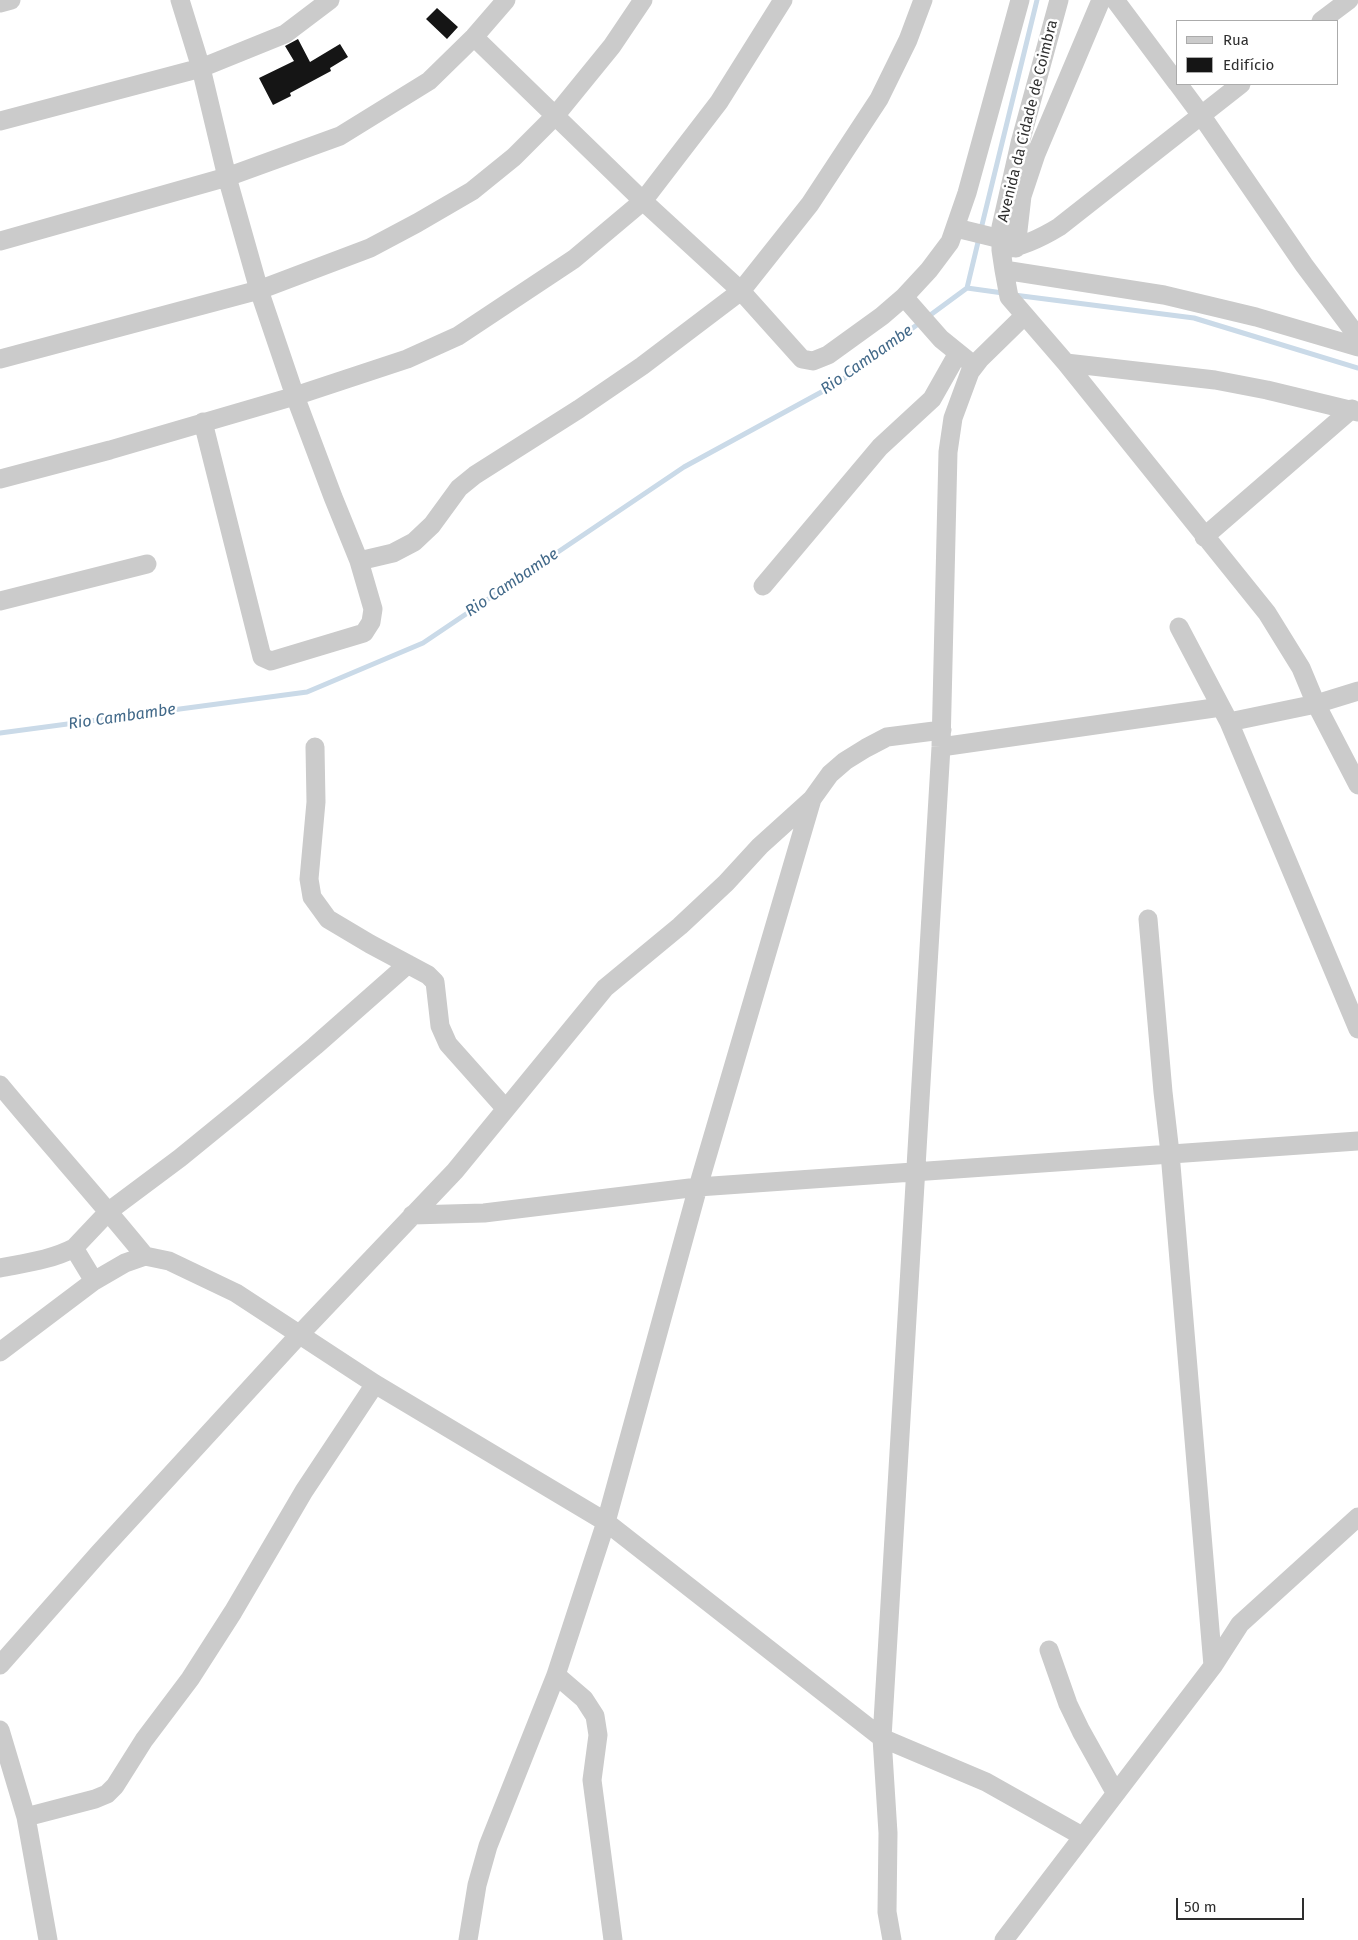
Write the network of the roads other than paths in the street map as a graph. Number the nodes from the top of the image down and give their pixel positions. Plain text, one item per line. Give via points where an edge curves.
1 (11, 0) edge
2 (180, 0) edge
3 (330, 0) edge
4 (506, 0) edge
5 (642, 0) edge
6 (783, 0) edge
7 (923, 0) edge
8 (1020, 0) edge
9 (1059, 0) edge
10 (1101, 0) edge
11 (1115, 0) edge
12 (1348, 0) edge
13 (0, 3) edge
14 (1322, 20) edge
15 (474, 37) junction
16 (201, 68) junction
17 (1176, 82) edge
18 (1178, 85) edge
19 (1240, 85) edge
20 (1201, 115) junction
21 (555, 116) junction
22 (0, 121) edge
23 (227, 177) junction
24 (643, 201) junction
25 (962, 230) junction
26 (0, 241) edge
27 (1002, 243) junction
28 (1004, 270) junction
29 (259, 290) junction
30 (741, 291) junction
31 (908, 301) junction
32 (1024, 316) junction
33 (1358, 337) edge
34 (1358, 347) edge
35 (958, 353) junction
36 (0, 359) edge
37 (1066, 363) junction
38 (975, 364) junction
39 (295, 396) junction
40 (1355, 410) edge
41 (203, 422) junction
42 (0, 479) edge
43 (1204, 537) junction
44 (359, 561) junction
45 (146, 564) dead end
46 (763, 586) dead end
47 (0, 601) edge
48 (1179, 626) dead end
49 (1358, 691) edge
50 (1316, 704) junction
51 (1225, 714) junction
52 (941, 738) junction
53 (315, 747) dead end
54 (1358, 785) edge
55 (812, 799) junction
56 (1148, 919) dead end
57 (408, 964) junction
58 (1358, 1029) edge
59 (0, 1085) edge
60 (505, 1108) junction
61 (1358, 1140) edge
62 (1170, 1153) junction
63 (917, 1172) junction
64 (698, 1187) junction
65 (109, 1211) junction
66 (412, 1215) junction
67 (74, 1248) junction
68 (145, 1256) junction
69 (0, 1268) edge
70 (94, 1281) junction
71 (299, 1334) junction
72 (0, 1352) edge
73 (375, 1384) junction
74 (1358, 1517) edge
75 (606, 1522) junction
76 (1049, 1650) dead end
77 (0, 1666) edge
78 (1213, 1666) junction
79 (556, 1675) junction
80 (0, 1730) edge
81 (882, 1738) junction
82 (1116, 1792) junction
83 (26, 1816) junction
84 (1082, 1836) junction
85 (1014, 1937) edge
86 (48, 1940) edge
87 (468, 1940) edge
88 (613, 1940) edge
89 (892, 1940) edge

1 - 13 street
2 - 16 street
3 - 16 street via 285,34
4 - 15 street
5 - 21 street via 612,46
6 - 24 street via 719,102
7 - 30 street via 908,40 879,99 810,204
8 - 25 street
9 - 27 street, Avenida da Cidade de Coimbra via 1020,143 1001,227
10 - 27 street
11 - 17 street
12 - 14 street
15 - 21 street
15 - 23 street via 429,81 340,136
16 - 22 street
16 - 23 street
18 - 20 street
19 - 20 street
20 - 27 street via 1059,227 1041,238
20 - 33 street via 1304,265
21 - 24 street
21 - 29 street via 514,158 472,191 370,248
23 - 26 street
23 - 29 street
24 - 30 street
24 - 39 street via 574,259 458,336 407,359
25 - 27 street
25 - 31 street
27 - 28 street, Avenida da Cidade de Coimbra
28 - 32 street, Avenida da Cidade de Coimbra via 1009,297
28 - 34 street via 1164,294
29 - 36 street
29 - 39 street
30 - 31 street via 802,359 814,361
30 - 44 street via 603,393 475,475 459,488 432,525 414,542 393,553
31 - 35 street via 941,339
32 - 37 street, Avenida da Cidade de Coimbra
32 - 38 street
35 - 38 street
35 - 46 street via 932,399 880,447
37 - 40 street via 1215,380
37 - 43 street, Avenida da Cidade de Coimbra
38 - 52 street via 953,418 948,452
39 - 41 street
39 - 44 street
40 - 43 street
41 - 42 street
41 - 44 street via 264,659 271,661 364,633 371,622 372,609
43 - 50 street, Avenida da Cidade de Coimbra via 1267,613 1301,668
45 - 47 street
48 - 51 street
49 - 50 street
50 - 51 street
50 - 54 street, Avenida da Cidade de Coimbra
51 - 52 street
51 - 58 street
52 - 55 street via 887,737 830,774
52 - 63 street
53 - 57 street via 316,802 309,878 312,896 328,919
55 - 60 street via 680,926 605,988
55 - 64 street
56 - 62 street
57 - 60 street via 435,982 440,1026 448,1044
57 - 65 street via 245,1105
59 - 65 street
60 - 66 street via 455,1171
61 - 62 street
62 - 63 street
62 - 78 street
63 - 64 street
63 - 81 street
64 - 66 street via 484,1213
64 - 75 street
65 - 67 street
65 - 68 street
66 - 71 street
67 - 69 street via 39,1261
67 - 70 street
68 - 70 street via 125,1263
68 - 71 street via 169,1261 236,1292
70 - 72 street
71 - 73 street
71 - 77 street
73 - 75 street
73 - 83 street via 304,1491 190,1679 144,1740 115,1786 95,1799
74 - 78 street via 1240,1624
75 - 79 street
75 - 81 street
76 - 82 street via 1068,1704
78 - 82 street
79 - 87 street via 488,1846
79 - 88 street via 584,1699 595,1716 598,1735 592,1780
80 - 83 street
81 - 84 street via 986,1782
81 - 89 street via 888,1833 887,1912
82 - 84 street
83 - 86 street
84 - 85 street

